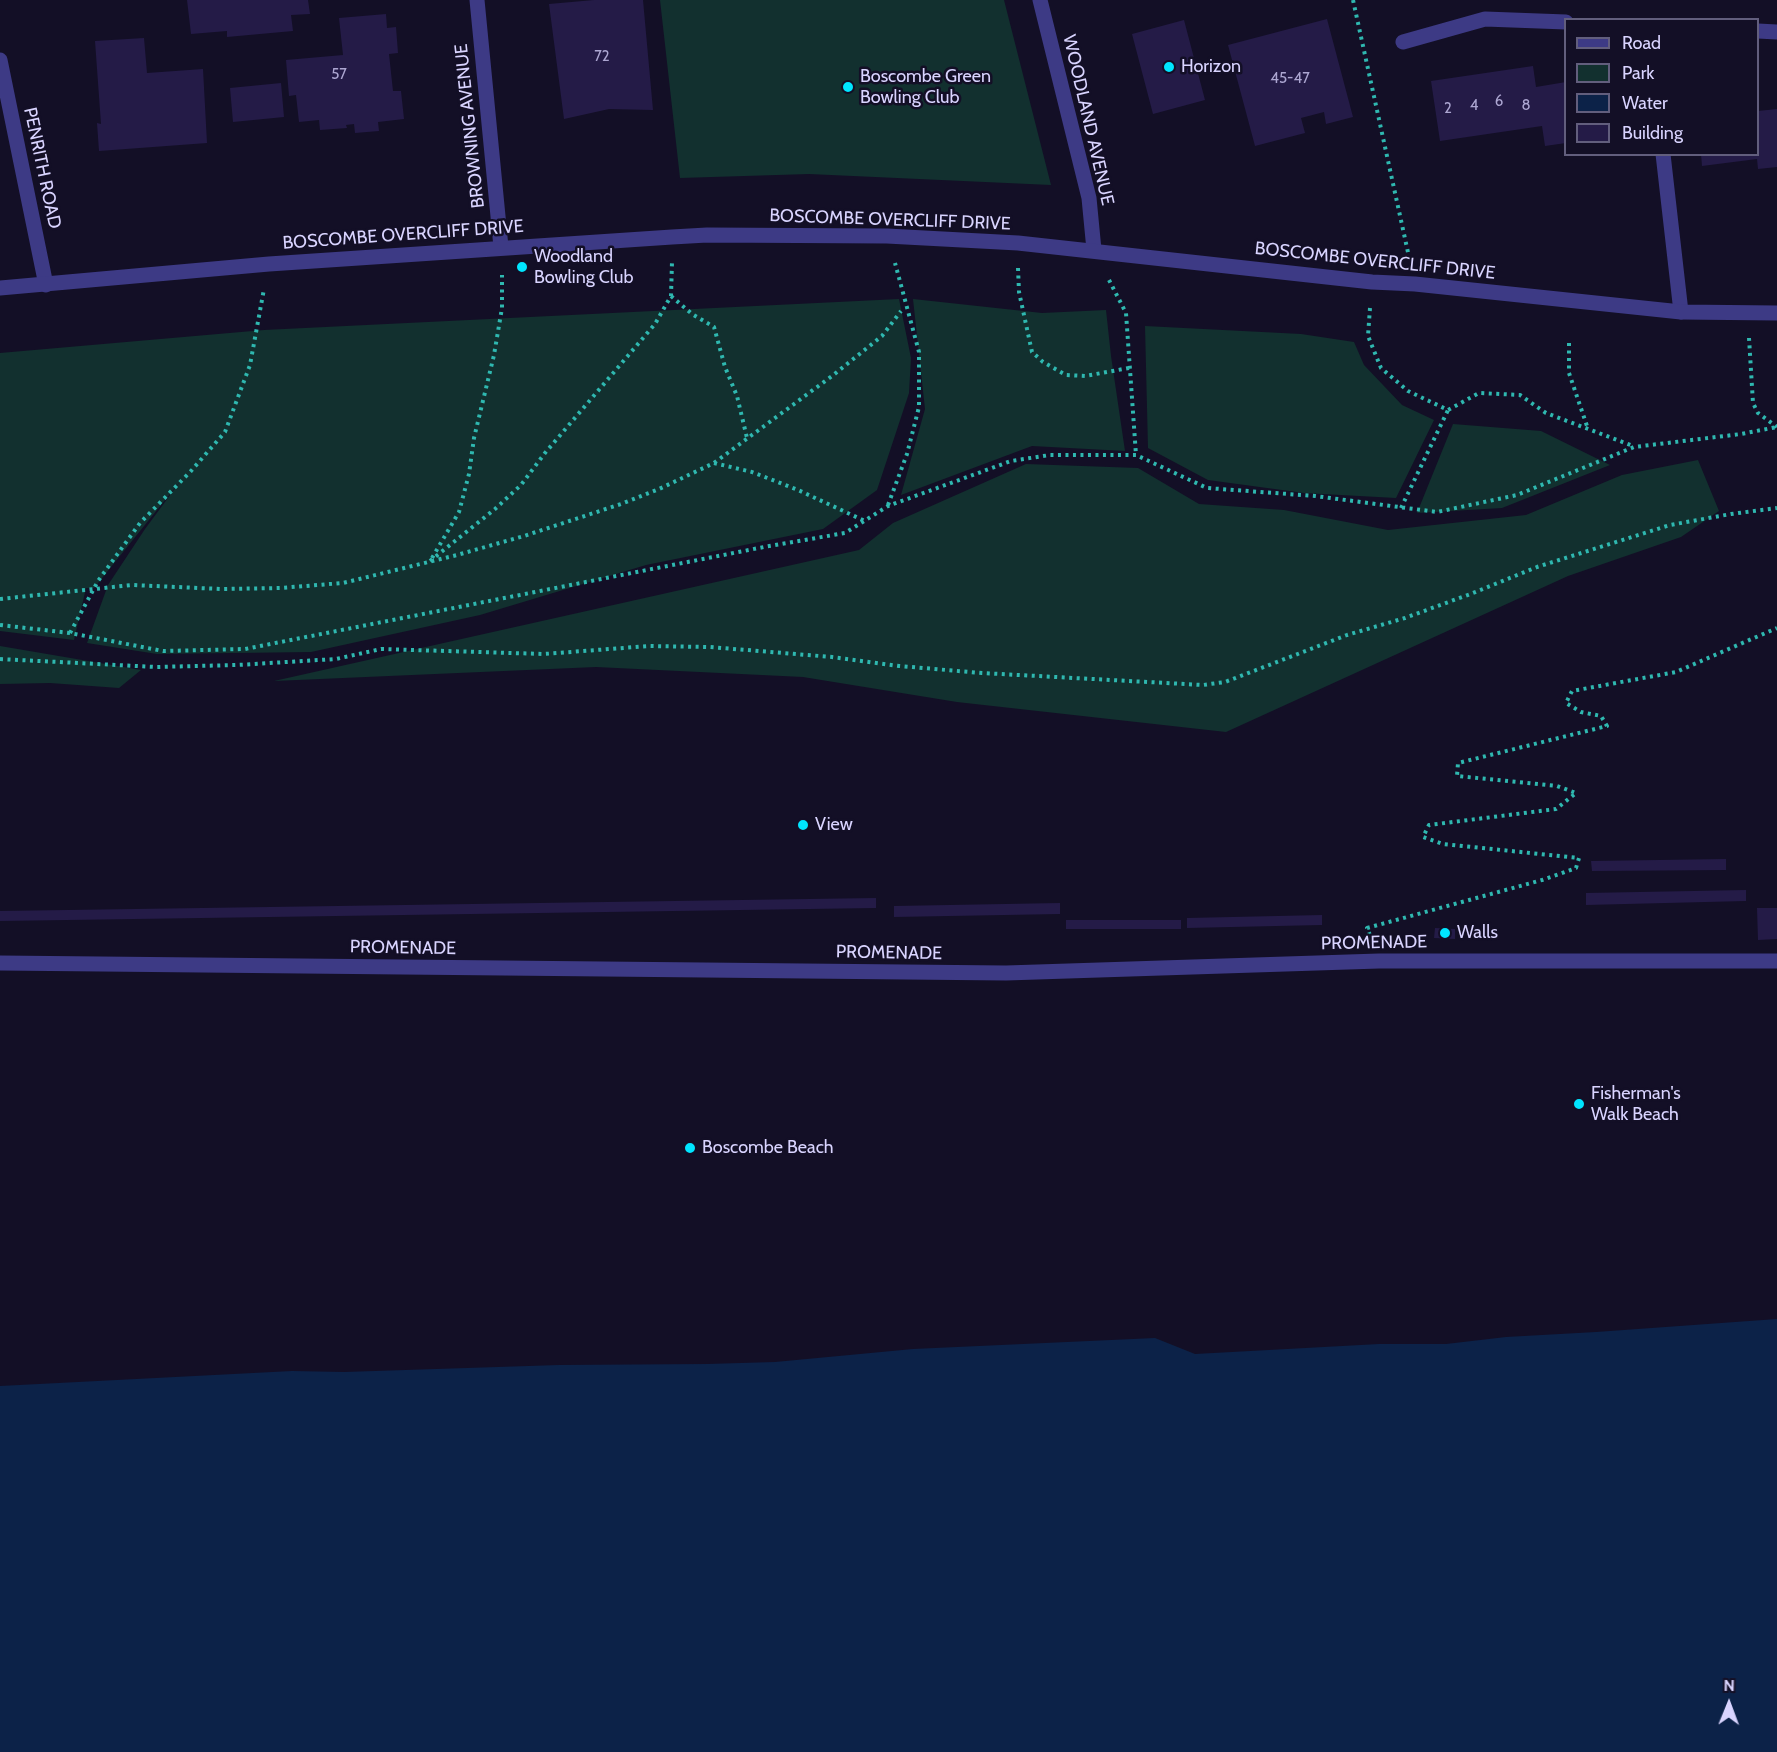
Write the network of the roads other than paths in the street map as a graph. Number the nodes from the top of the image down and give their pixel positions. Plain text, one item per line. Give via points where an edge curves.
1 (477, 0) edge
2 (1040, 0) edge
3 (1564, 22) edge
4 (1759, 31) edge
5 (1777, 32) edge
6 (1403, 42) dead end
7 (0, 60) edge
8 (1663, 156) edge
9 (501, 247) junction
10 (1094, 250) junction
11 (46, 285) junction
12 (0, 288) edge
13 (1681, 312) junction
14 (1777, 313) edge
15 (1777, 961) edge
16 (0, 963) edge

1 - 9 street, BROWNING AVENUE
2 - 10 street, WOODLAND AVENUE via 1089,198
3 - 6 street via 1485,19
4 - 5 street
7 - 11 street, PENRITH ROAD
8 - 13 street
9 - 10 street, BOSCOMBE OVERCLIFF DRIVE via 707,235 888,236
9 - 11 street, BOSCOMBE OVERCLIFF DRIVE
10 - 13 street, BOSCOMBE OVERCLIFF DRIVE
11 - 12 street, BOSCOMBE OVERCLIFF DRIVE
13 - 14 street, BOSCOMBE OVERCLIFF DRIVE
15 - 16 street, PROMENADE via 1379,961 1006,973

